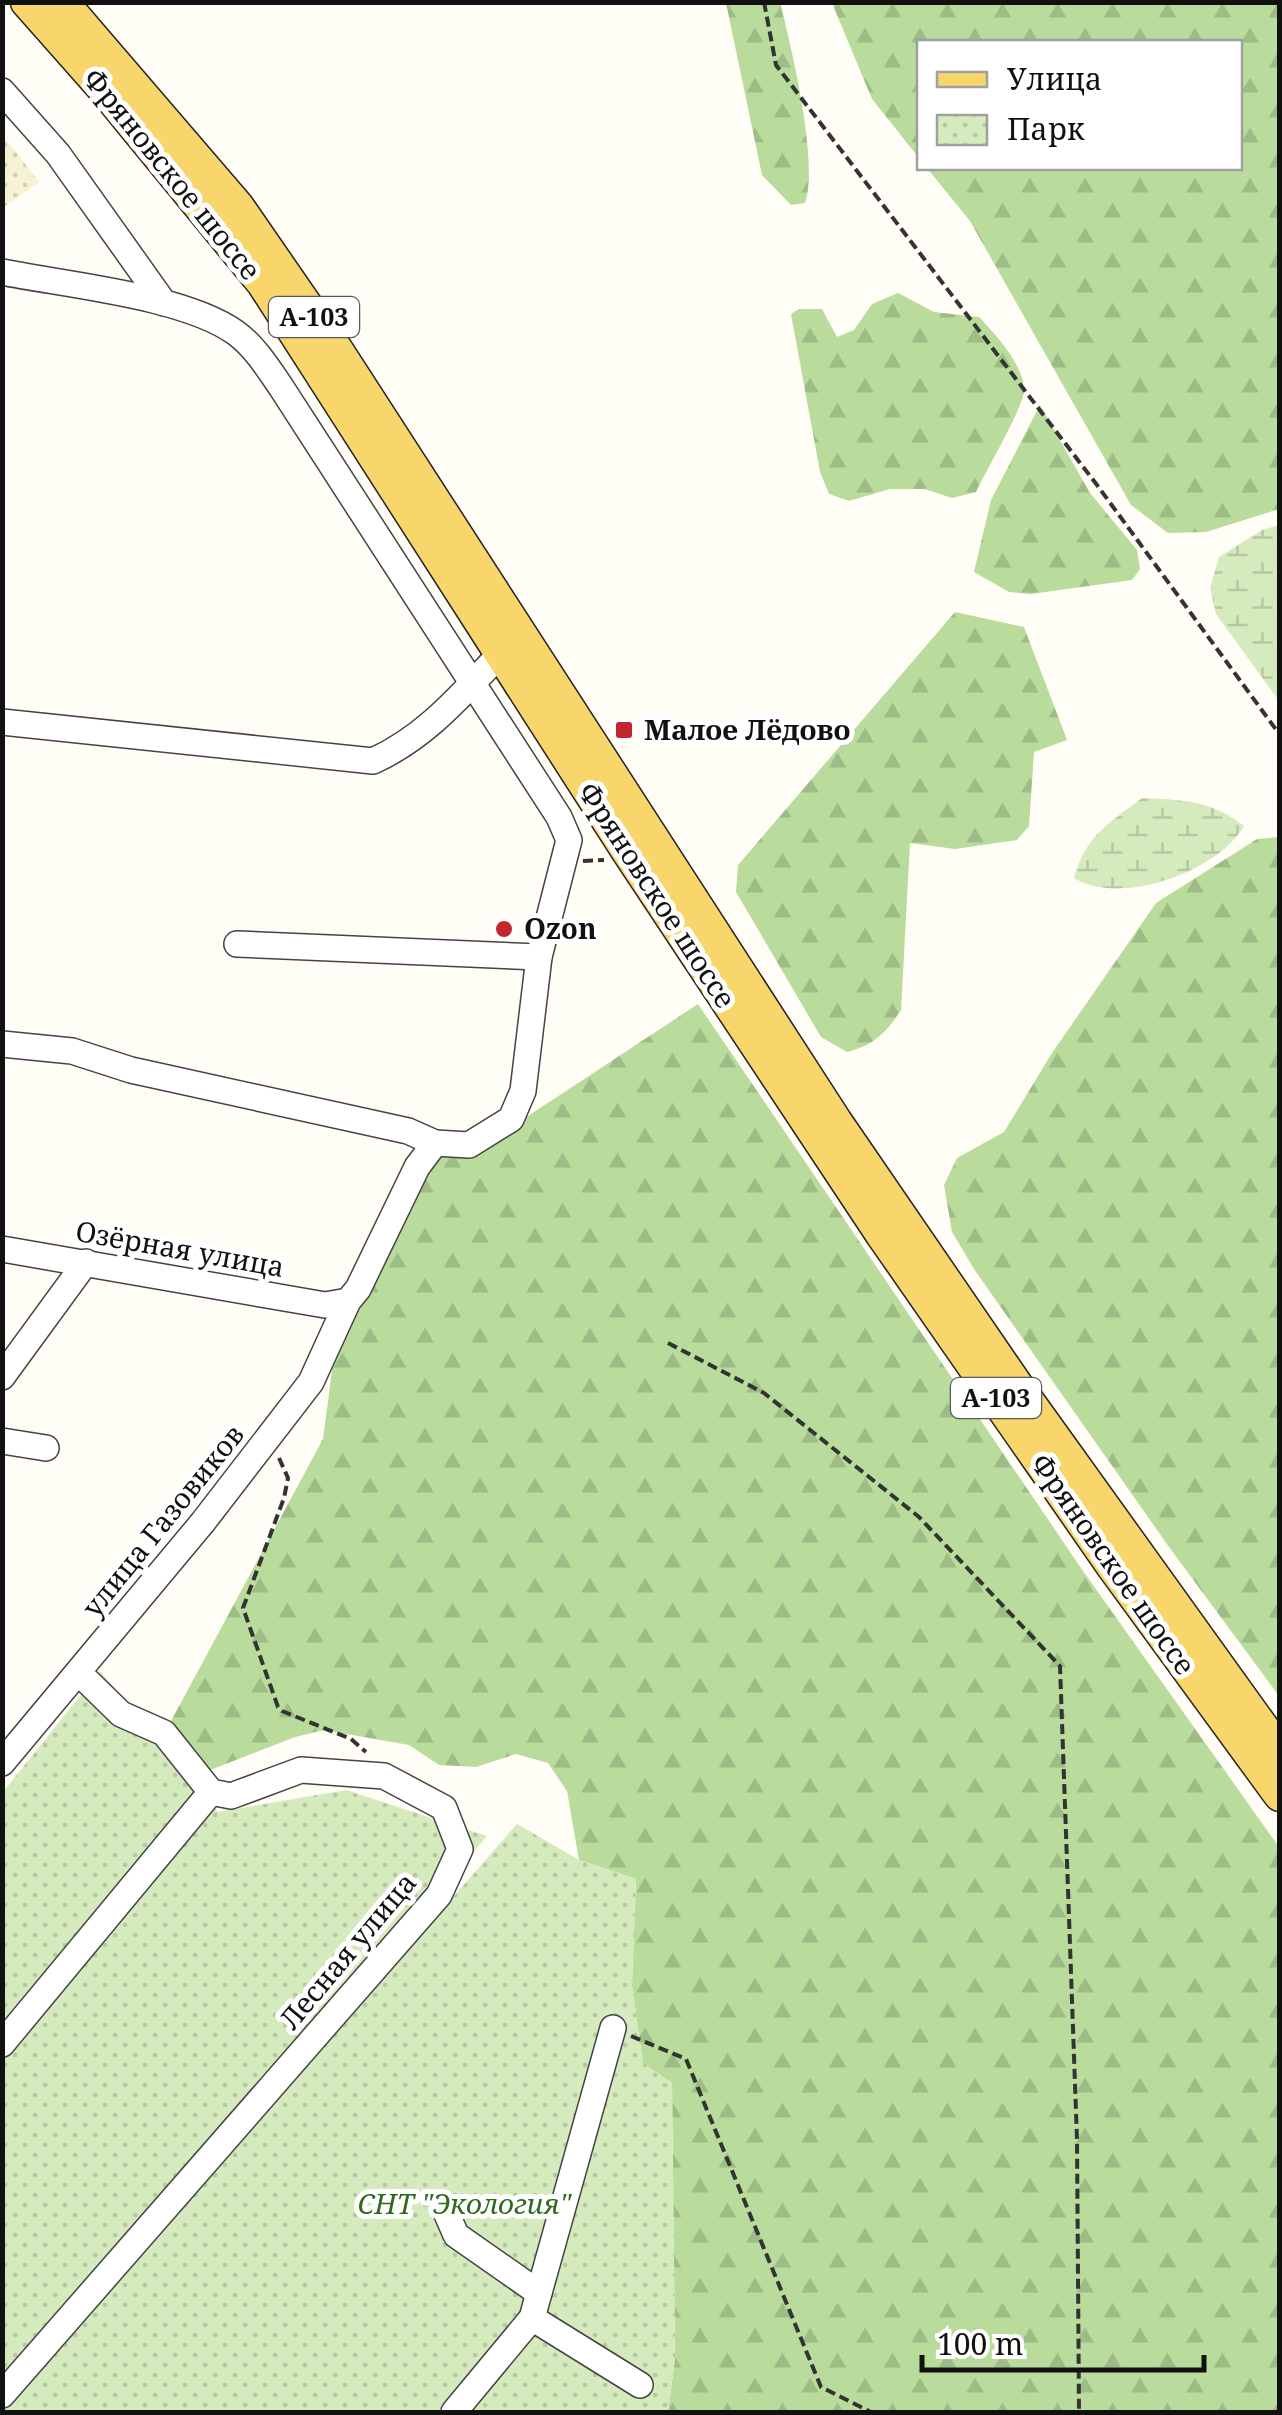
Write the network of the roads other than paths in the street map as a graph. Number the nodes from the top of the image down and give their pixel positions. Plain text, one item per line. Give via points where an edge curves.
1 (26, 2) edge
2 (62, 2) edge
3 (2, 91) edge
4 (2, 272) edge
5 (164, 304) junction
6 (501, 654) junction
7 (473, 683) junction
8 (2, 722) edge
9 (237, 944) dead end
10 (538, 957) junction
11 (2, 1044) edge
12 (435, 1143) junction
13 (2, 1249) edge
14 (86, 1262) junction
15 (348, 1301) junction
16 (2, 1376) edge
17 (2, 1440) edge
18 (46, 1448) dead end
19 (78, 1674) junction
20 (1280, 1752) edge
21 (2, 1762) edge
22 (211, 1792) junction
23 (1280, 1796) edge
24 (613, 2028) road end
25 (2, 2044) edge
26 (446, 2212) dead end
27 (540, 2293) junction
28 (532, 2318) junction
29 (640, 2385) dead end
30 (2, 2395) edge
31 (454, 2412) edge

1 - 6 main road, Фряновское шоссе / А-103 via 251,268
2 - 20 main road, Фряновское шоссе / А-103 via 260,238 847,1138
3 - 5 street via 58,154
4 - 5 street
5 - 7 street via 208,316 261,358
6 - 7 street
6 - 23 main road, Фряновское шоссе / А-103 via 881,1233
7 - 8 street via 425,732 373,761
7 - 10 street via 568,840
9 - 10 street
10 - 12 street via 524,1090 511,1118 469,1144
11 - 12 street via 72,1051
12 - 15 street, улица Газовиков
13 - 14 street, Озёрная улица
14 - 15 street, Озёрная улица via 325,1304
14 - 16 street
15 - 19 street, улица Газовиков via 311,1382
17 - 18 street
19 - 21 street, улица Газовиков
19 - 22 street via 122,1714 164,1733
22 - 25 street
22 - 30 street, Лесная улица via 231,1796 301,1770 384,1776 444,1808 460,1849 439,1894
24 - 27 street
26 - 27 street via 456,2234
27 - 28 street
28 - 29 street
28 - 31 street

